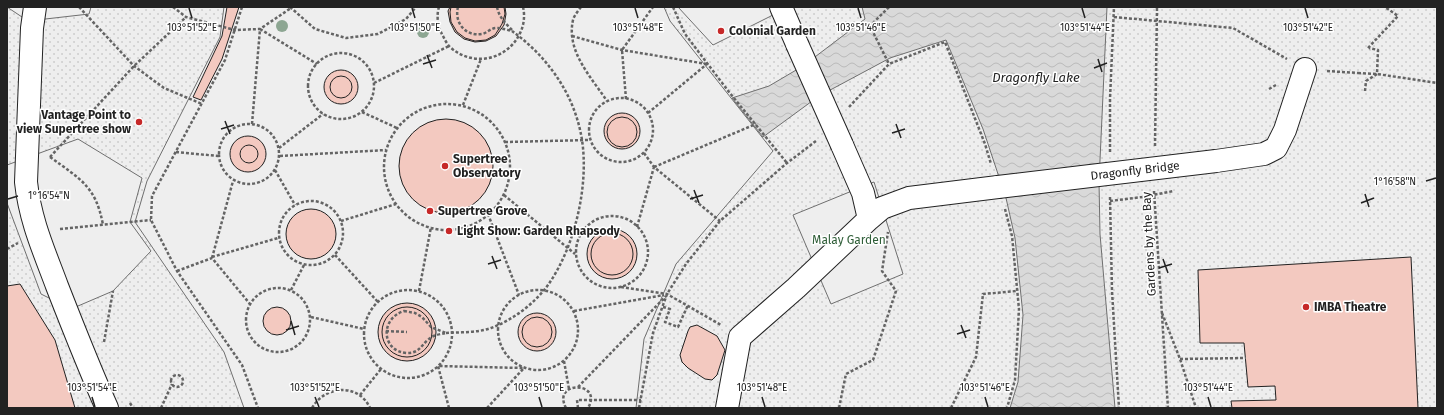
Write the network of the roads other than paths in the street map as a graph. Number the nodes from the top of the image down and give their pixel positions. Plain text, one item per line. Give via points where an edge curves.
1 (34, 7) edge
2 (781, 7) edge
3 (1305, 69) road end
4 (869, 219) junction
5 (106, 408) edge
6 (727, 408) edge

1 - 5 street via 26,182 29,206 36,232
2 - 4 street, bridge via 863,193
3 - 4 street, Dragonfly Bridge, bridge via 1276,148 1264,154 901,201 882,208
4 - 6 street via 740,337

